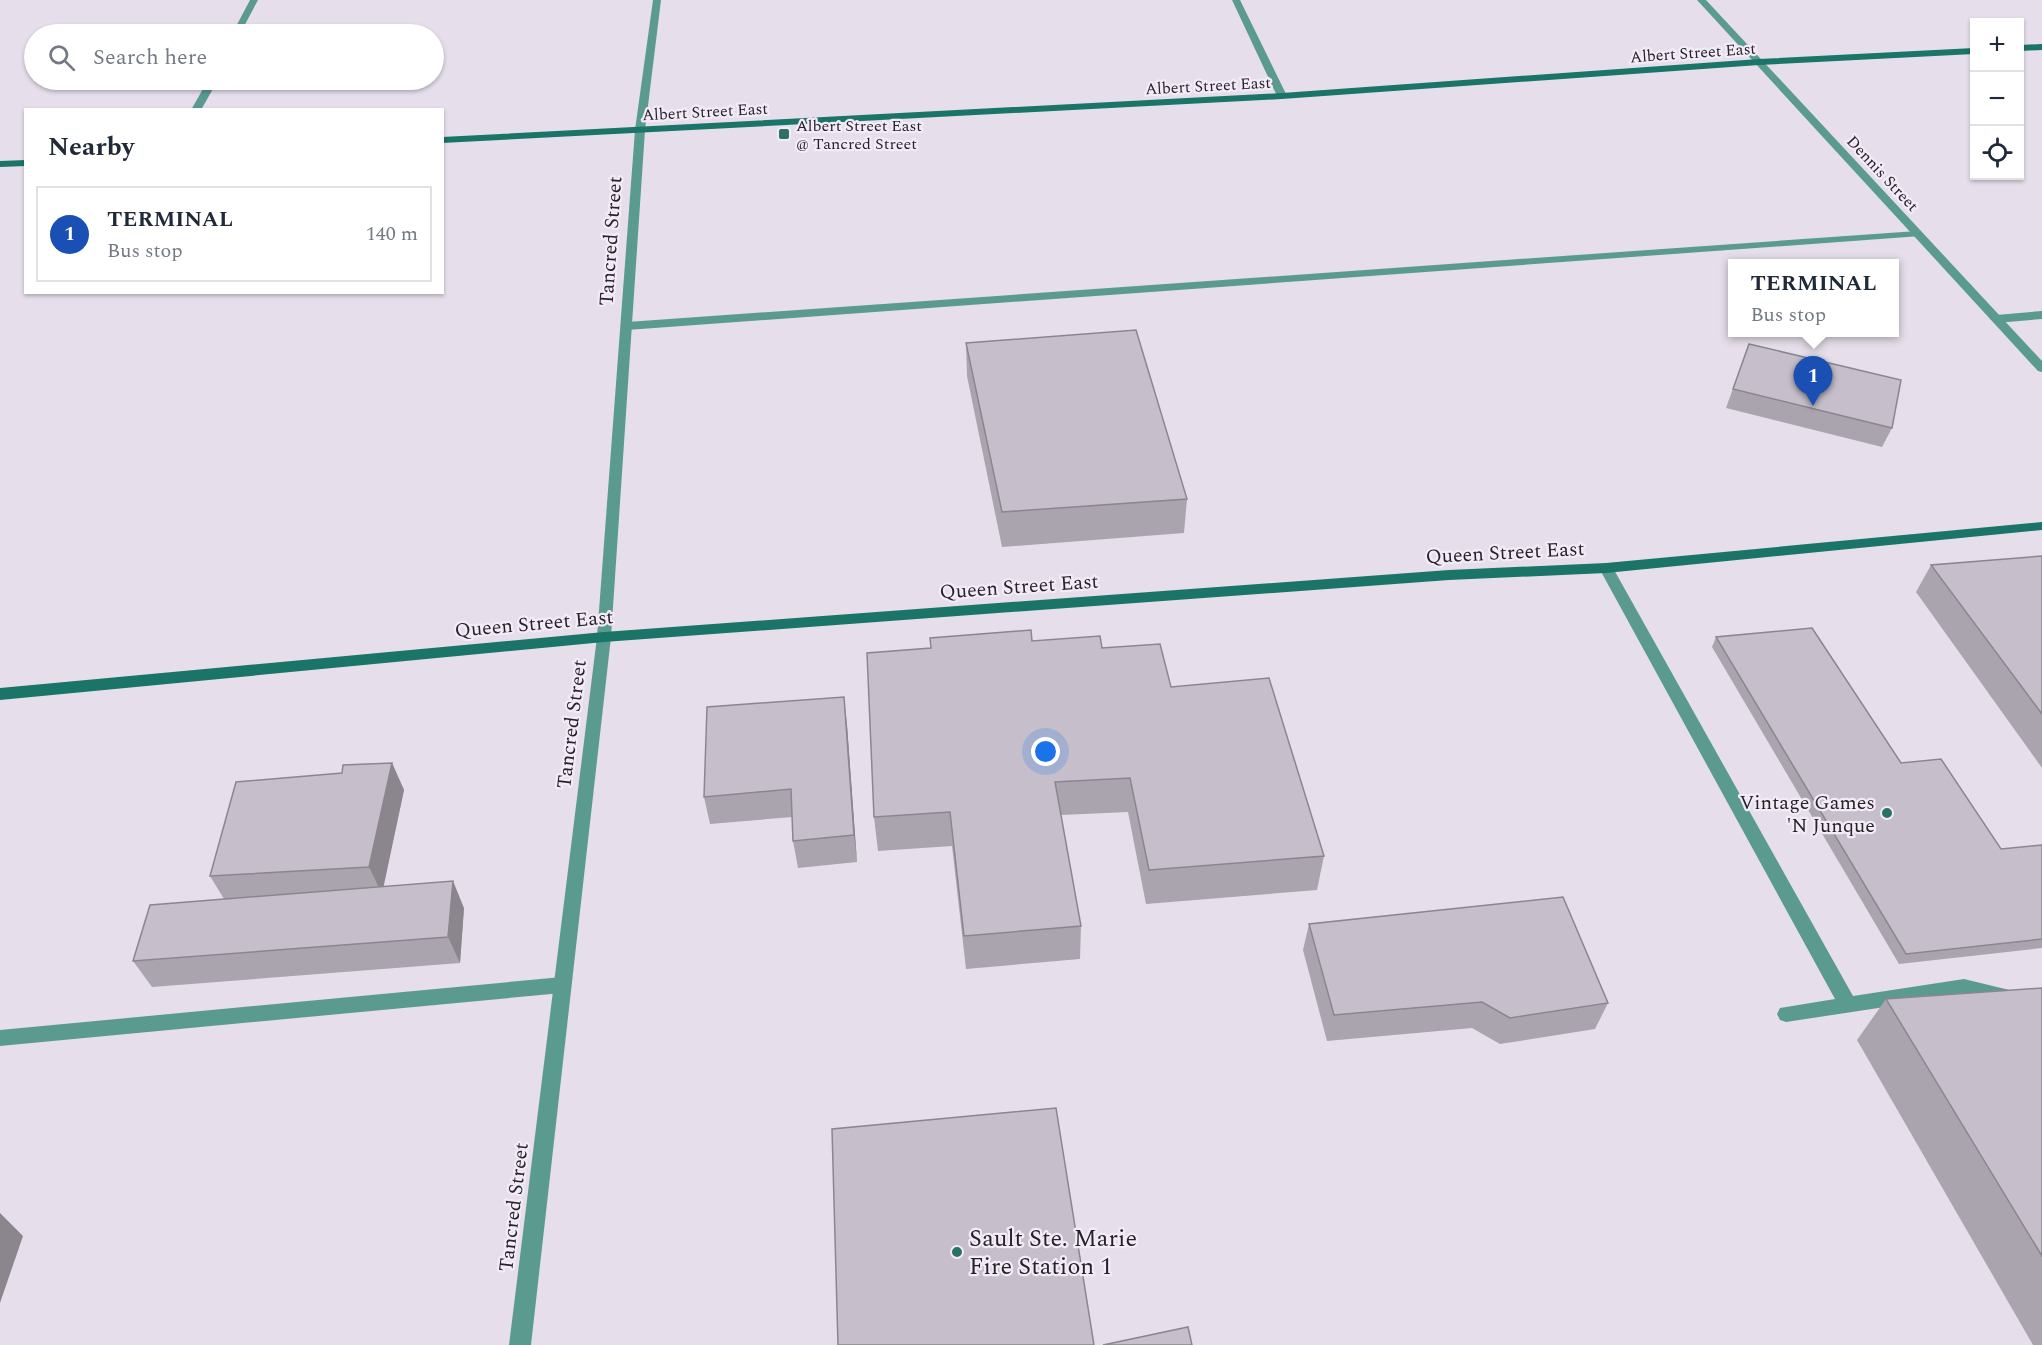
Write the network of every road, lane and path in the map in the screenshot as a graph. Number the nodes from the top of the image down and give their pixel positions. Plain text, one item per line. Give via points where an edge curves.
1 (254, 0) edge
2 (657, 0) edge
3 (1236, 0) edge
4 (1701, 0) edge
5 (241, 24) edge
6 (2042, 47) edge
7 (2024, 48) edge
8 (1970, 51) edge
9 (1759, 62) junction
10 (207, 90) edge
11 (1282, 96) junction
12 (197, 108) edge
13 (640, 130) junction
14 (444, 140) edge
15 (24, 163) edge
16 (0, 164) edge
17 (1917, 234) junction
18 (2042, 315) edge
19 (1996, 320) junction
20 (627, 326) junction
21 (2042, 368) edge
22 (2042, 526) edge
23 (1606, 568) junction
24 (604, 638) junction
25 (0, 694) edge
26 (562, 985) junction
27 (1847, 1003) junction
28 (2042, 1006) edge
29 (1786, 1014) dead end
30 (0, 1038) edge
31 (520, 1345) edge

1 - 5 street
2 - 13 street, Tancred Street
3 - 11 street
4 - 9 street, Dennis Street
6 - 7 main road
8 - 9 main road, Albert Street East
9 - 11 main road, Albert Street East
9 - 17 street, Dennis Street
10 - 12 street
11 - 13 main road, Albert Street East
13 - 14 main road, Albert Street East
13 - 20 street, Tancred Street
15 - 16 main road
17 - 19 street, Dennis Street
17 - 20 street
18 - 19 street
19 - 21 street, Dennis Street
20 - 24 street, Tancred Street
22 - 23 main road, Queen Street East
23 - 24 main road, Queen Street East via 1449,575
23 - 27 street
24 - 25 main road, Queen Street East
24 - 26 street, Tancred Street
26 - 30 street
26 - 31 street, Tancred Street
27 - 28 street via 1964,987
27 - 29 street

